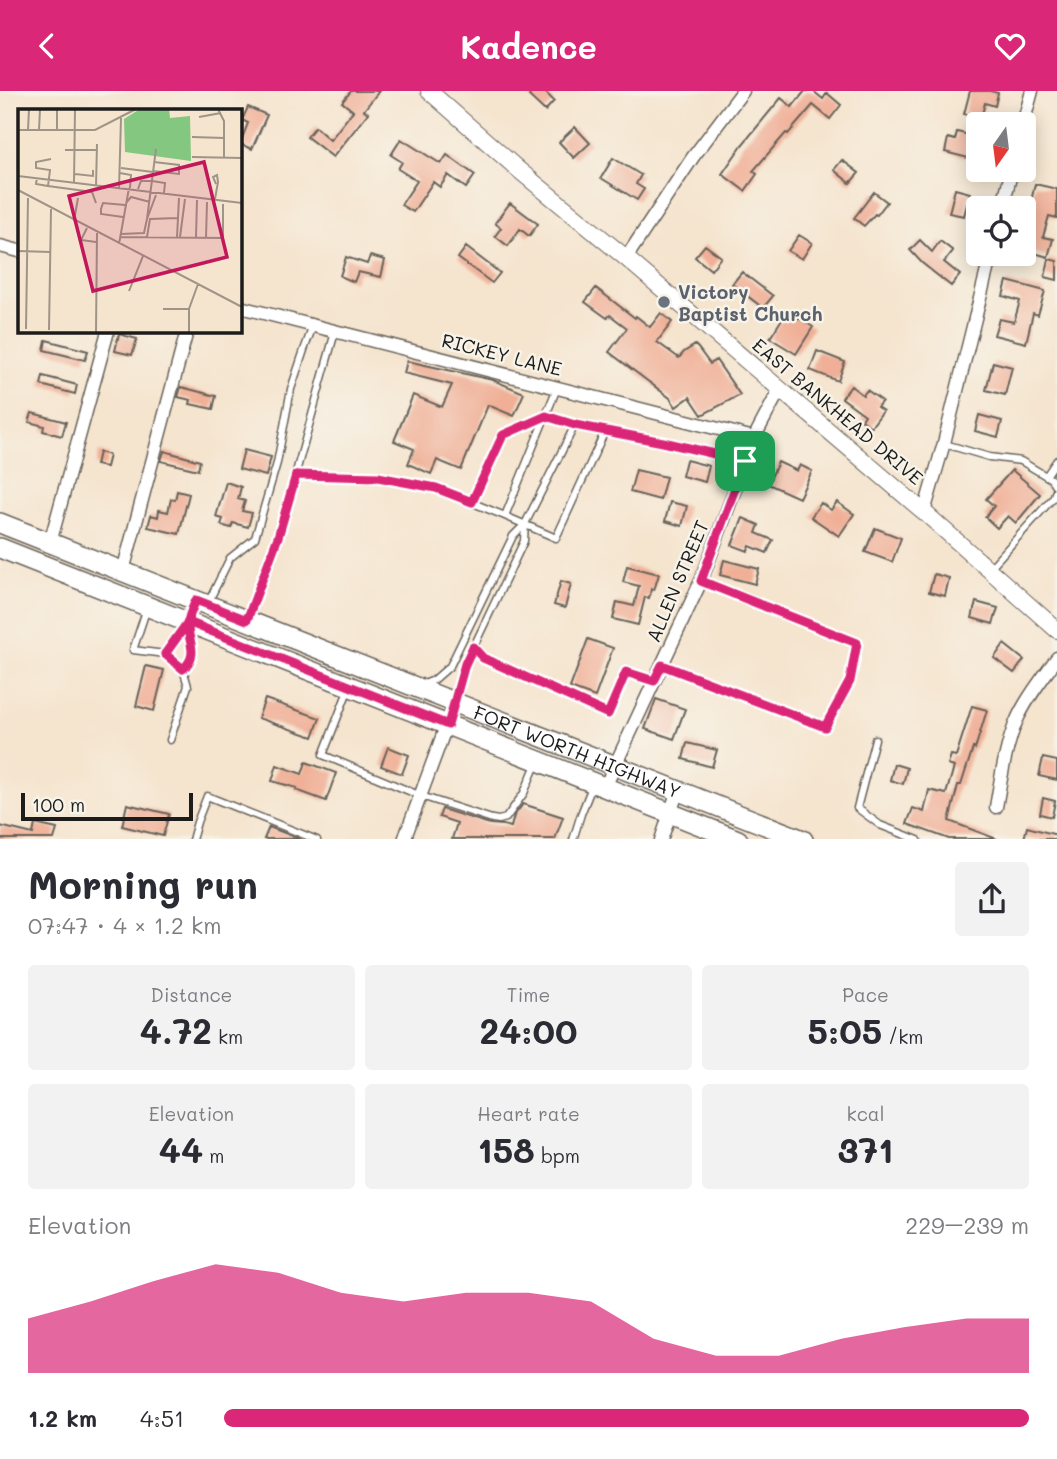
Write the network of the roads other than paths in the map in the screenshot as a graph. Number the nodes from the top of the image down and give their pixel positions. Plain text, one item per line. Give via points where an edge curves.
1 (429, 91) edge
2 (743, 91) edge
3 (1032, 91) edge
4 (1026, 112) edge
5 (0, 246) edge
6 (18, 251) edge
7 (626, 258) junction
8 (988, 266) edge
9 (242, 308) edge
10 (313, 326) junction
11 (335, 331) junction
12 (107, 333) edge
13 (186, 333) edge
14 (557, 388) junction
15 (780, 389) junction
16 (546, 416) junction
17 (575, 425) junction
18 (605, 431) junction
19 (754, 438) junction
20 (944, 443) junction
21 (1057, 460) edge
22 (745, 461) junction
23 (296, 475) junction
24 (1046, 476) junction
25 (1057, 491) edge
26 (472, 502) junction
27 (924, 512) junction
28 (505, 516) junction
29 (0, 523) edge
30 (525, 524) junction
31 (50, 543) junction
32 (0, 548) edge
33 (989, 569) junction
34 (123, 571) junction
35 (701, 581) junction
36 (202, 602) junction
37 (147, 607) junction
38 (247, 620) junction
39 (188, 622) junction
40 (1057, 630) edge
41 (473, 647) junction
42 (165, 654) junction
43 (1057, 658) edge
44 (662, 665) junction
45 (183, 669) junction
46 (654, 681) junction
47 (350, 686) junction
48 (417, 687) junction
49 (455, 702) junction
50 (448, 725) junction
51 (875, 739) dead end
52 (170, 740) dead end
53 (538, 760) junction
54 (614, 765) junction
55 (599, 785) junction
56 (678, 790) junction
57 (421, 796) junction
58 (996, 807) dead end
59 (670, 813) junction
60 (192, 839) edge
61 (317, 839) edge
62 (404, 839) edge
63 (573, 839) edge
64 (662, 839) edge
65 (738, 839) edge
66 (803, 839) edge
67 (918, 839) edge

1 - 7 street, EAST BANKHEAD DRIVE
2 - 7 street
3 - 4 street
5 - 6 street
7 - 15 street, EAST BANKHEAD DRIVE
8 - 20 street
9 - 10 street, RICKEY LANE
10 - 11 street, RICKEY LANE
10 - 36 lane via 291,389 277,463 255,538 230,558
11 - 14 street, RICKEY LANE
11 - 23 lane
12 - 31 street
13 - 34 street
14 - 16 lane
14 - 19 street, RICKEY LANE
15 - 19 street, ALLEN STREET
15 - 27 street, EAST BANKHEAD DRIVE
16 - 17 lane
16 - 26 lane via 503,435
16 - 28 lane
17 - 18 lane
17 - 30 lane
18 - 22 lane
18 - 30 lane via 556,538
19 - 22 street, ALLEN STREET
20 - 24 lane via 1021,461
20 - 27 street
21 - 24 lane
22 - 35 street, ALLEN STREET
23 - 26 lane via 378,477 436,488
23 - 38 lane
24 - 25 lane
25 - 33 lane
26 - 28 lane
27 - 33 street, EAST BANKHEAD DRIVE
28 - 30 lane
29 - 31 main road, FORT WORTH HIGHWAY
30 - 41 lane via 524,541
30 - 48 lane via 513,536 450,666 435,680
31 - 34 main road, FORT WORTH HIGHWAY
32 - 37 main road, FORT WORTH HIGHWAY
33 - 40 street, EAST BANKHEAD DRIVE
34 - 36 main road, FORT WORTH HIGHWAY
35 - 44 street, ALLEN STREET
35 - 44 lane via 857,643 850,681 825,727
36 - 38 main road, FORT WORTH HIGHWAY
36 - 39 main road
37 - 39 main road, FORT WORTH HIGHWAY
37 - 42 lane via 133,650
38 - 48 main road, FORT WORTH HIGHWAY
39 - 42 lane
39 - 45 lane via 192,647 190,663
39 - 47 main road, FORT WORTH HIGHWAY
41 - 46 lane via 483,658 608,714 626,672
41 - 49 lane
42 - 45 lane
43 - 58 street via 1016,722
44 - 46 street, ALLEN STREET
45 - 52 lane via 188,686
46 - 54 street, ALLEN STREET
47 - 50 main road, FORT WORTH HIGHWAY
47 - 57 lane via 323,755
48 - 49 main road, FORT WORTH HIGHWAY
49 - 50 street
49 - 54 main road, FORT WORTH HIGHWAY
50 - 53 main road, FORT WORTH HIGHWAY
50 - 57 street
51 - 67 lane via 857,808 880,825
53 - 55 main road, FORT WORTH HIGHWAY
53 - 57 lane via 524,793 503,820
54 - 55 street, ALLEN STREET
54 - 56 main road, FORT WORTH HIGHWAY
55 - 59 main road, FORT WORTH HIGHWAY
55 - 63 lane via 581,814
56 - 59 street
56 - 66 main road, FORT WORTH HIGHWAY
57 - 62 street
59 - 64 street
59 - 65 main road, FORT WORTH HIGHWAY
60 - 61 lane via 207,796

